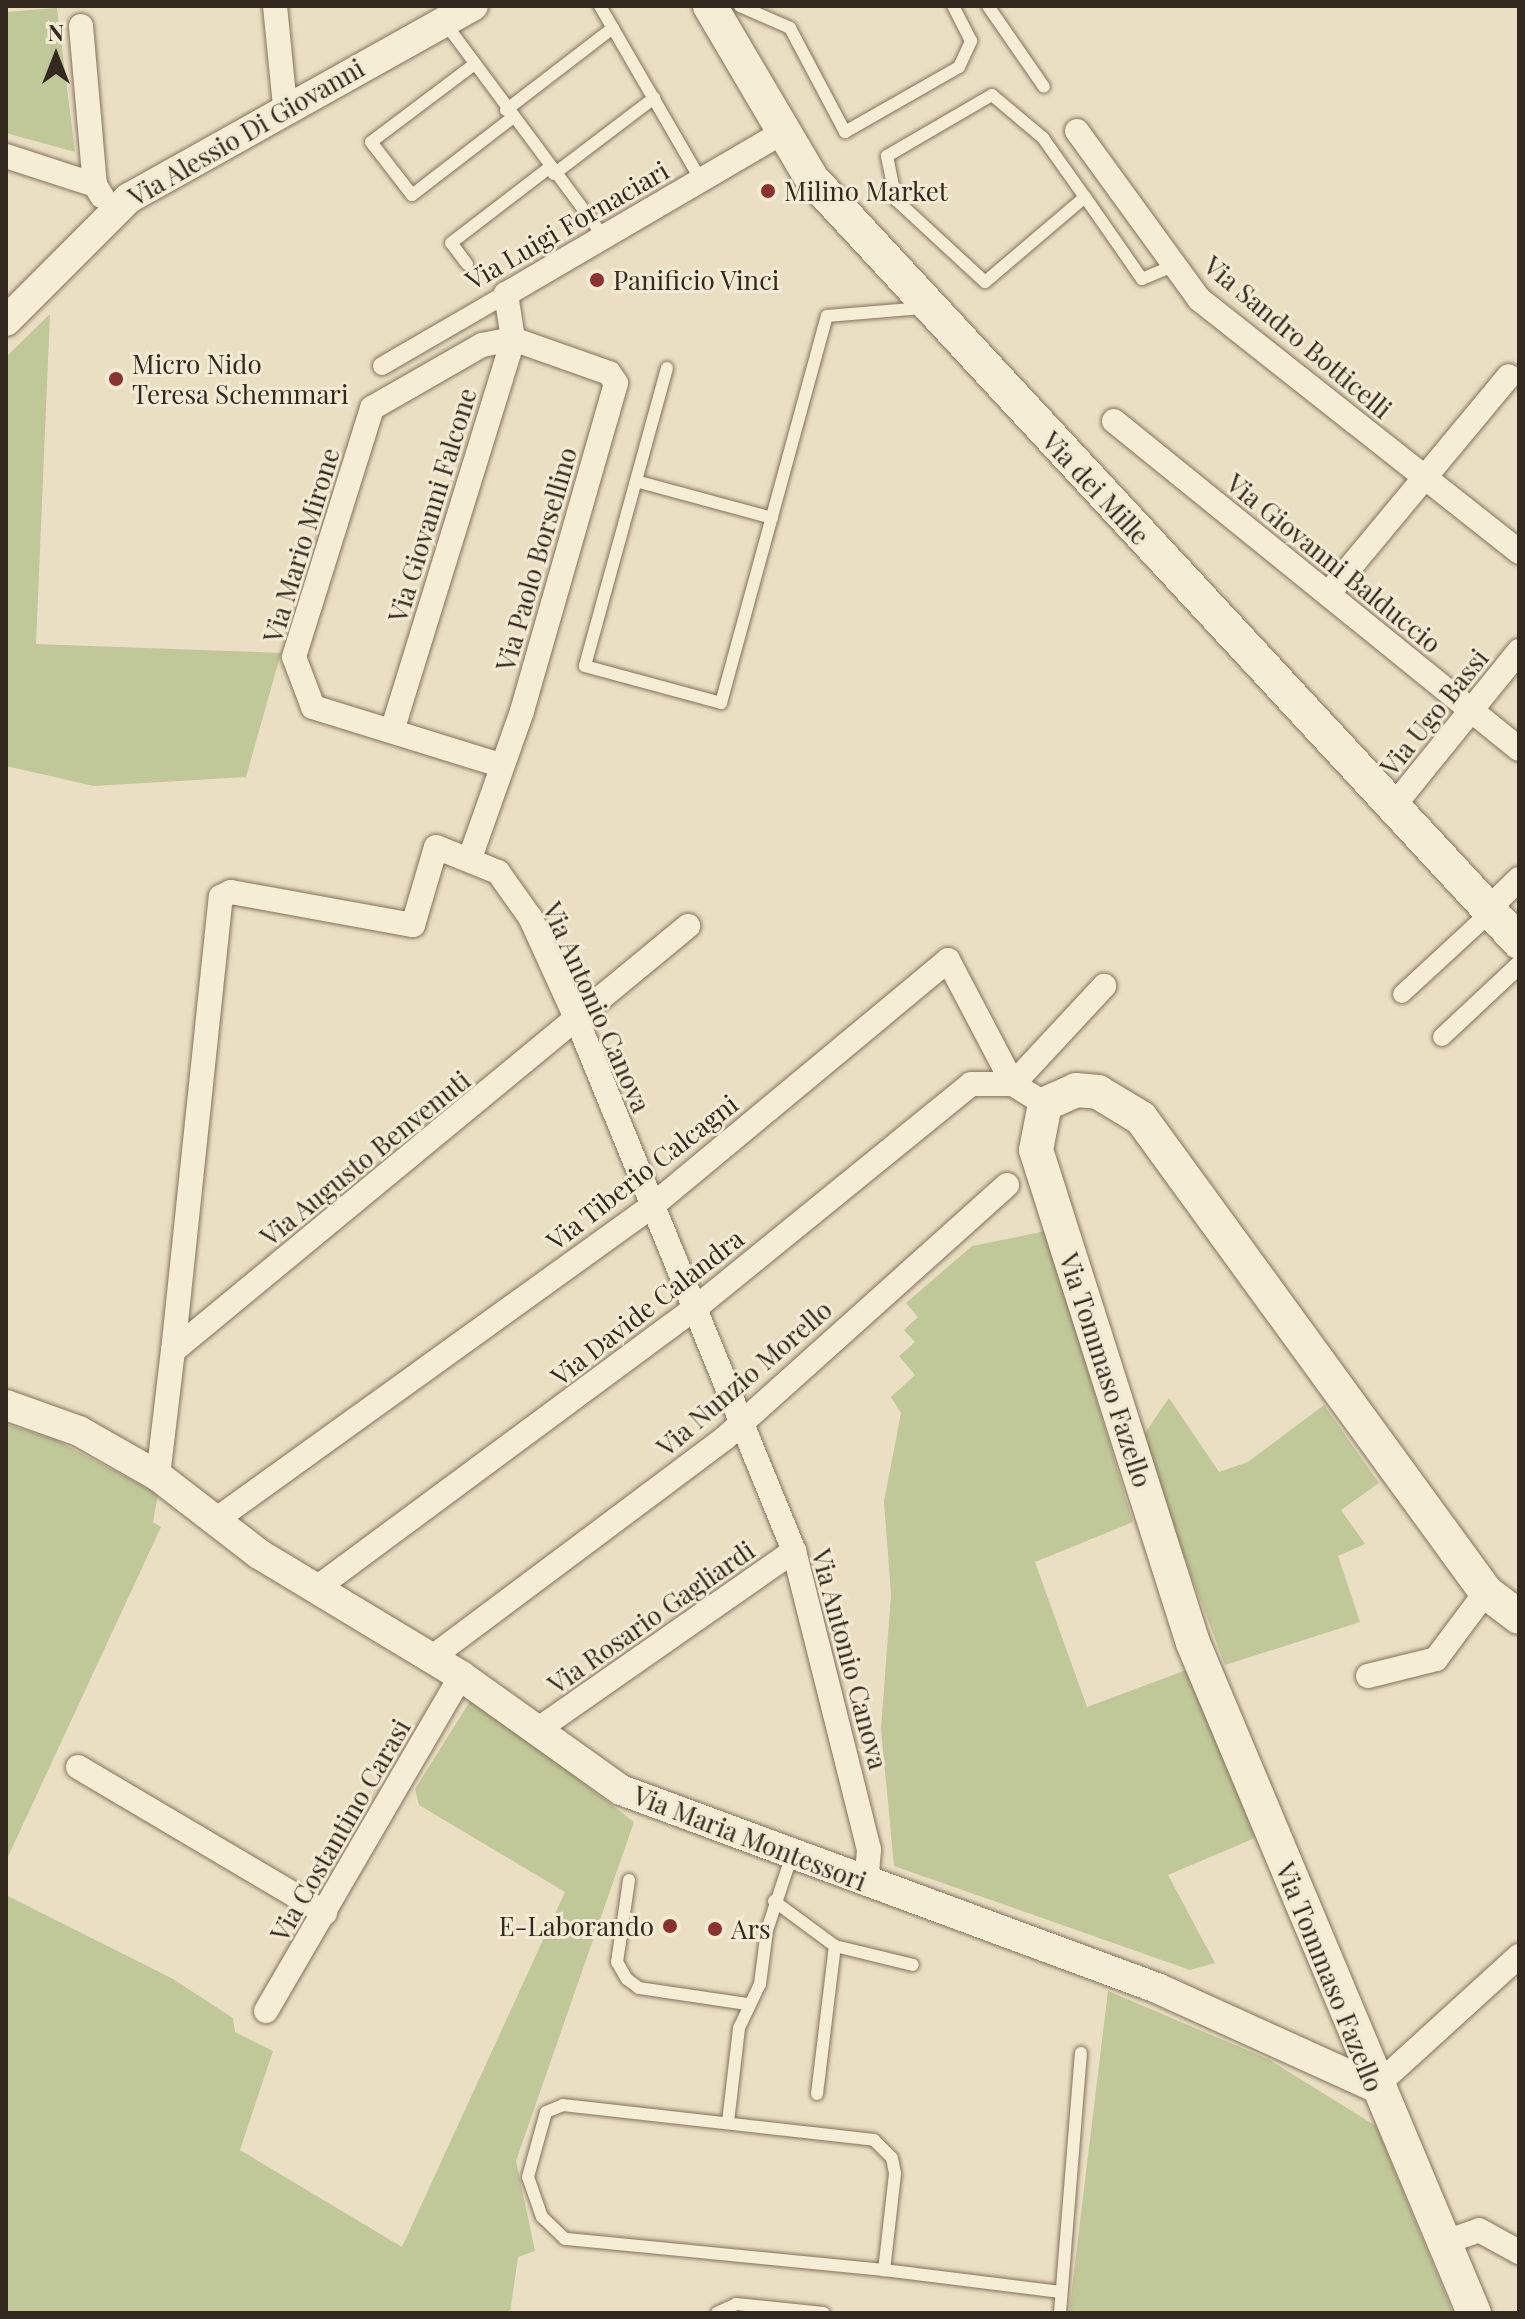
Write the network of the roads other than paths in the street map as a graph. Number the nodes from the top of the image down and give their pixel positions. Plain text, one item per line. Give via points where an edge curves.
1 (275, 6) edge
2 (473, 6) edge
3 (600, 6) edge
4 (953, 6) edge
5 (988, 6) edge
6 (722, 8) edge
7 (442, 13) edge
8 (81, 26) dead end
9 (613, 28) junction
10 (472, 66) junction
11 (1044, 87) dead end
12 (654, 98) junction
13 (285, 106) junction
14 (509, 114) junction
15 (1077, 131) dead end
16 (780, 134) junction
17 (6, 156) edge
18 (552, 170) junction
19 (701, 180) junction
20 (95, 185) junction
21 (1085, 197) junction
22 (111, 212) junction
23 (603, 236) junction
24 (467, 264) dead end
25 (1172, 266) junction
26 (506, 294) junction
27 (930, 307) junction
28 (6, 321) edge
29 (513, 339) junction
30 (382, 366) dead end
31 (667, 368) dead end
32 (1509, 376) dead end
33 (1114, 421) dead end
34 (1424, 476) junction
35 (636, 481) junction
36 (772, 518) junction
37 (1519, 552) edge
38 (1328, 594) junction
39 (1519, 651) edge
40 (1471, 710) junction
41 (392, 731) junction
42 (1519, 749) edge
43 (500, 765) junction
44 (1392, 808) junction
45 (470, 858) junction
46 (1519, 879) edge
47 (1489, 910) junction
48 (688, 926) dead end
49 (1519, 942) edge
50 (1519, 965) edge
51 (1104, 986) dead end
52 (1402, 994) dead end
53 (577, 1020) junction
54 (1442, 1037) dead end
55 (1013, 1084) junction
56 (1045, 1104) junction
57 (1007, 1185) dead end
58 (652, 1206) junction
59 (693, 1310) junction
60 (173, 1351) junction
61 (6, 1405) edge
62 (741, 1424) junction
63 (158, 1476) junction
64 (217, 1519) junction
65 (794, 1551) junction
66 (314, 1590) junction
67 (1486, 1592) junction
68 (1519, 1617) edge
69 (431, 1658) junction
70 (461, 1676) junction
71 (1368, 1676) dead end
72 (540, 1728) junction
73 (78, 1767) dead end
74 (792, 1855) junction
75 (629, 1880) dead end
76 (866, 1882) junction
77 (774, 1901) junction
78 (325, 1913) junction
79 (835, 1946) junction
80 (1519, 1956) edge
81 (913, 1965) dead end
82 (748, 2004) junction
83 (266, 2011) dead end
84 (1081, 2053) dead end
85 (1375, 2087) junction
86 (817, 2094) dead end
87 (728, 2122) junction
88 (1445, 2242) junction
89 (1519, 2252) edge
90 (884, 2270) junction
91 (1061, 2292) junction
92 (717, 2313) edge
93 (824, 2313) edge
94 (1060, 2313) edge
95 (1474, 2313) edge

1 - 13 street
2 - 7 street, Via Alessio Di Giovanni
3 - 9 lane
4 - 6 lane via 971,41 959,67 845,132 790,28
5 - 11 lane
6 - 16 main road, Via dei Mille
7 - 10 lane
7 - 13 street, Via Alessio Di Giovanni
8 - 20 street
9 - 12 lane
9 - 14 lane
10 - 14 lane
10 - 14 lane via 371,142 412,195
12 - 18 lane
12 - 19 lane
13 - 22 street, Via Alessio Di Giovanni
14 - 18 lane
15 - 25 street, Via Sandro Botticelli
16 - 19 street, Via Luigi Fornaciari
16 - 27 main road, Via dei Mille via 812,179
17 - 20 street
18 - 23 lane
18 - 24 lane via 451,243
19 - 23 street, Via Luigi Fornaciari
20 - 22 street
21 - 21 lane via 985,282 896,200 887,156 992,95 1043,138
21 - 25 lane via 1142,279
22 - 28 street, Via Alessio Di Giovanni
23 - 26 street, Via Luigi Fornaciari
25 - 34 street, Via Sandro Botticelli via 1199,299
26 - 29 street, Via Giovanni Falcone
26 - 30 street, Via Luigi Fornaciari
27 - 36 lane via 827,316
27 - 44 main road, Via dei Mille
29 - 41 street, Via Giovanni Falcone
29 - 41 street, Via Mario Mirone via 482,345 372,408 294,657 313,707
29 - 43 street, Via Paolo Borsellino via 609,373 616,383
31 - 35 lane
32 - 34 street
33 - 38 street, Via Giovanni Balduccio
34 - 37 street, Via Sandro Botticelli
34 - 38 street
35 - 36 lane
35 - 36 lane via 585,666 721,703
38 - 40 street, Via Giovanni Balduccio
39 - 40 street, Via Ugo Bassi
40 - 42 street, Via Giovanni Balduccio
40 - 44 street, Via Ugo Bassi
41 - 43 street, Via Mario Mirone
43 - 45 street, Via Paolo Borsellino
44 - 47 main road, Via dei Mille
45 - 53 street, Via Antonio Canova via 498,872 530,917
45 - 60 street, Via Antonio Canova via 436,847 413,925 231,892 221,897
46 - 47 street
47 - 49 main road, Via dei Mille
47 - 52 street
48 - 53 street, Via Augusto Benvenuti
50 - 54 street
51 - 55 street
53 - 58 street, Via Antonio Canova
53 - 60 street, Via Augusto Benvenuti
55 - 56 street
55 - 58 street, Via Tiberio Calcagni via 948,960
55 - 59 street, Via Davide Calandra via 971,1084
56 - 67 main road via 1076,1090 1098,1092 1141,1118
56 - 85 main road, Via Tommaso Fazello via 1036,1150 1193,1643
57 - 62 street, Via Nunzio Morello
58 - 59 street, Via Antonio Canova
58 - 64 street, Via Tiberio Calcagni
59 - 62 street, Via Antonio Canova
59 - 66 street, Via Davide Calandra
60 - 63 street
61 - 63 street, Via Maria Montessori via 79,1431
62 - 65 street, Via Antonio Canova
62 - 69 street, Via Nunzio Morello
63 - 64 street, Via Maria Montessori
64 - 66 street, Via Maria Montessori
65 - 72 street, Via Rosario Gagliardi
65 - 76 street, Via Antonio Canova via 869,1850
66 - 69 street, Via Maria Montessori
67 - 68 main road
67 - 71 street via 1436,1659
69 - 70 street, Via Maria Montessori
70 - 72 street, Via Maria Montessori
70 - 78 street, Via Costantino Carasi
72 - 74 street, Via Maria Montessori via 621,1790
73 - 78 street
74 - 76 street, Via Maria Montessori
74 - 77 lane
75 - 82 lane via 617,1962 627,1979 639,1988
76 - 85 street, Via Maria Montessori via 1157,1988
77 - 79 lane
77 - 82 lane via 760,1984
78 - 83 street, Via Costantino Carasi
79 - 81 lane
79 - 86 lane
80 - 85 street
82 - 87 lane
84 - 91 lane
85 - 88 main road, Via Tommaso Fazello
87 - 90 lane via 874,2140 884,2148 895,2174
87 - 90 lane via 563,2105 546,2112 533,2140 528,2177 533,2198 565,2239
88 - 89 street via 1479,2230
88 - 95 main road, Via Tommaso Fazello
90 - 91 lane
91 - 94 lane
92 - 93 lane via 736,2304

